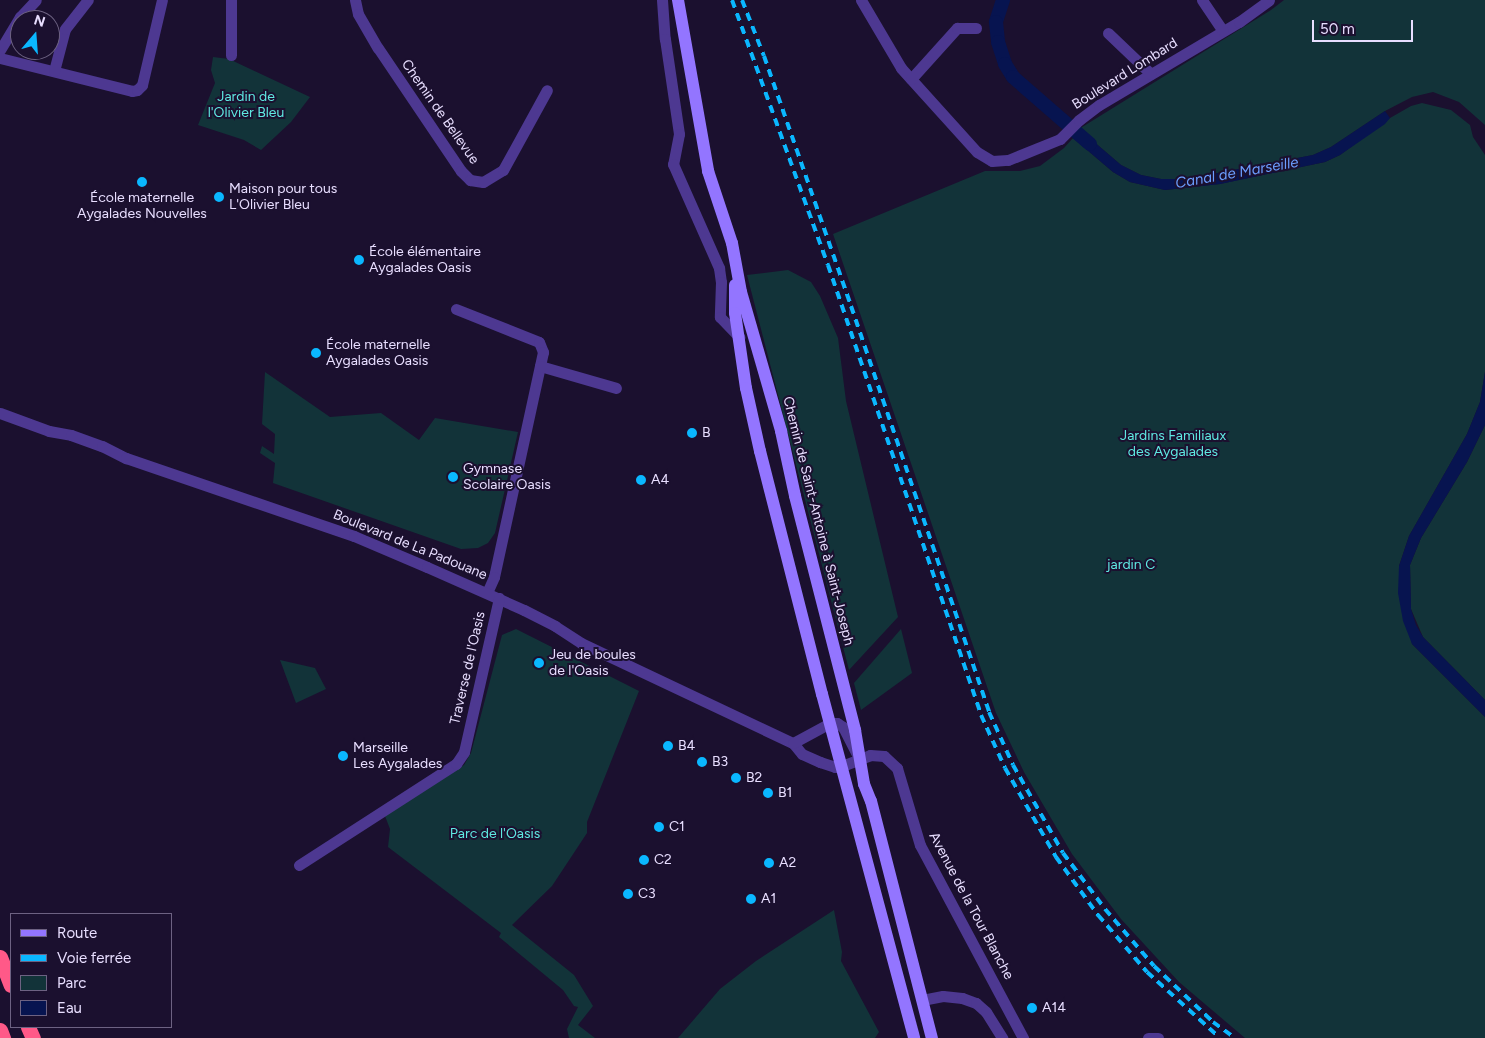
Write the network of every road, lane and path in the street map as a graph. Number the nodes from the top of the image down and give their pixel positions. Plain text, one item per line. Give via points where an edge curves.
1 (36, 0) edge
2 (88, 0) edge
3 (162, 0) edge
4 (231, 0) edge
5 (355, 0) edge
6 (662, 0) edge
7 (678, 0) edge
8 (862, 0) edge
9 (1202, 0) edge
10 (1270, 0) edge
11 (976, 28) dead end
12 (1223, 31) junction
13 (1108, 33) dead end
14 (0, 50) edge
15 (231, 55) dead end
16 (0, 58) edge
17 (54, 71) junction
18 (1151, 74) junction
19 (911, 79) junction
20 (547, 90) dead end
21 (721, 289) junction
22 (738, 292) junction
23 (456, 309) dead end
24 (739, 337) junction
25 (540, 366) junction
26 (616, 388) dead end
27 (0, 413) edge
28 (487, 593) junction
29 (499, 598) junction
30 (830, 723) junction
31 (793, 743) junction
32 (859, 759) junction
33 (842, 766) junction
34 (299, 864) dead end
35 (0, 957) edge
36 (10, 982) edge
37 (922, 1000) junction
38 (0, 1030) edge
39 (4, 1038) edge
40 (914, 1038) edge
41 (932, 1038) edge
42 (1002, 1038) edge
43 (1023, 1038) edge
44 (1148, 1038) edge
45 (1158, 1038) edge

1 - 14 street via 20,17
2 - 17 street via 64,30
3 - 17 street via 142,85 136,90
4 - 15 street
5 - 20 street, Chemin de Bellevue via 358,14 378,48 470,180 483,182 503,170
6 - 21 street via 679,134 673,164 719,268
7 - 22 main road, Chemin de Saint-Antoine à Saint-Joseph via 708,171 732,243
8 - 19 street, Boulevard Lombard
9 - 12 street
10 - 12 street, Boulevard Lombard
11 - 19 street via 956,28
12 - 18 street, Boulevard Lombard
13 - 18 street
16 - 17 street
18 - 19 street, Boulevard Lombard via 1079,120 1060,139 1008,160 992,161 976,152
21 - 22 street
21 - 24 street via 720,317
22 - 24 main road, Chemin de Saint-Antoine à Saint-Joseph
22 - 32 main road, Chemin de Saint-Antoine à Saint-Joseph via 781,431 855,730
23 - 25 street via 539,342 543,352
24 - 30 main road, Chemin de Saint-Antoine à Saint-Joseph via 760,451
25 - 26 street
25 - 28 street via 494,577
27 - 28 street, Boulevard de La Padouane via 49,431 71,435 126,458 354,536
28 - 29 street, Boulevard de La Padouane
29 - 31 street, Boulevard de La Padouane via 581,643
29 - 34 street, Traverse de l'Oasis via 464,752 456,764
30 - 31 street
30 - 32 street, Chemin de Saint-Antoine à Saint-Joseph via 843,727
30 - 33 main road, Chemin de Saint-Antoine à Saint-Joseph
31 - 33 street via 802,754 835,767
32 - 33 street
32 - 37 main road, Chemin de Saint-Antoine à Saint-Joseph
32 - 43 street, Avenue de la Tour Blanche via 870,754 884,756 897,768 920,845
33 - 40 main road, Chemin de Saint-Antoine à Saint-Joseph
35 - 36 highway
37 - 41 main road, Chemin de Saint-Antoine à Saint-Joseph
37 - 42 street via 953,997 976,1004 986,1012
38 - 39 highway
44 - 45 street

